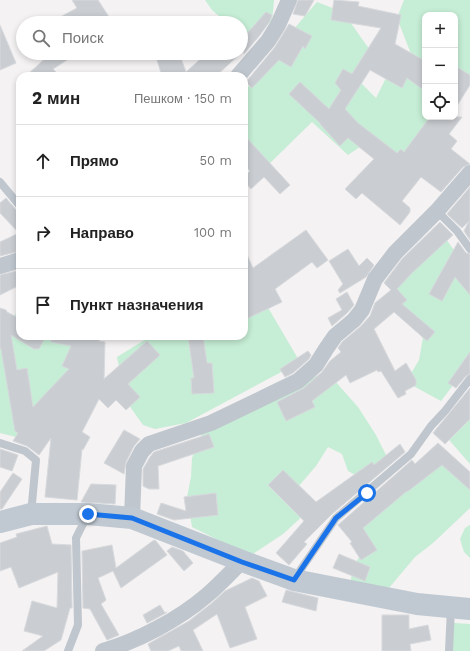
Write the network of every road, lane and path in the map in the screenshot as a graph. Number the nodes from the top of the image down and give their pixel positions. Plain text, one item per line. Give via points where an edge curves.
1 (289, 0) edge
2 (241, 72) edge
3 (470, 173) edge
4 (0, 182) edge
5 (16, 201) edge
6 (437, 211) junction
7 (470, 249) edge
8 (16, 261) edge
9 (0, 266) edge
10 (470, 379) edge
11 (0, 443) edge
12 (30, 514) junction
13 (88, 514) junction
14 (132, 518) junction
15 (0, 522) edge
16 (242, 562) junction
17 (294, 580) junction
18 (461, 608) edge
19 (68, 651) edge
20 (104, 651) edge
21 (449, 651) edge

1 - 2 street via 268,41
3 - 6 street
4 - 5 lane
6 - 7 lane
6 - 14 street via 395,253 375,279 362,310 335,336 316,365 298,380 211,423 149,444 142,451 134,466
8 - 9 street
10 - 17 lane via 411,454 336,518
11 - 12 lane via 26,451 36,460
12 - 13 street
12 - 15 street
13 - 14 street
13 - 19 lane via 76,538 78,625
14 - 16 street
16 - 17 street
16 - 20 street via 206,596 176,618 122,645
17 - 18 street via 417,604
18 - 21 lane

